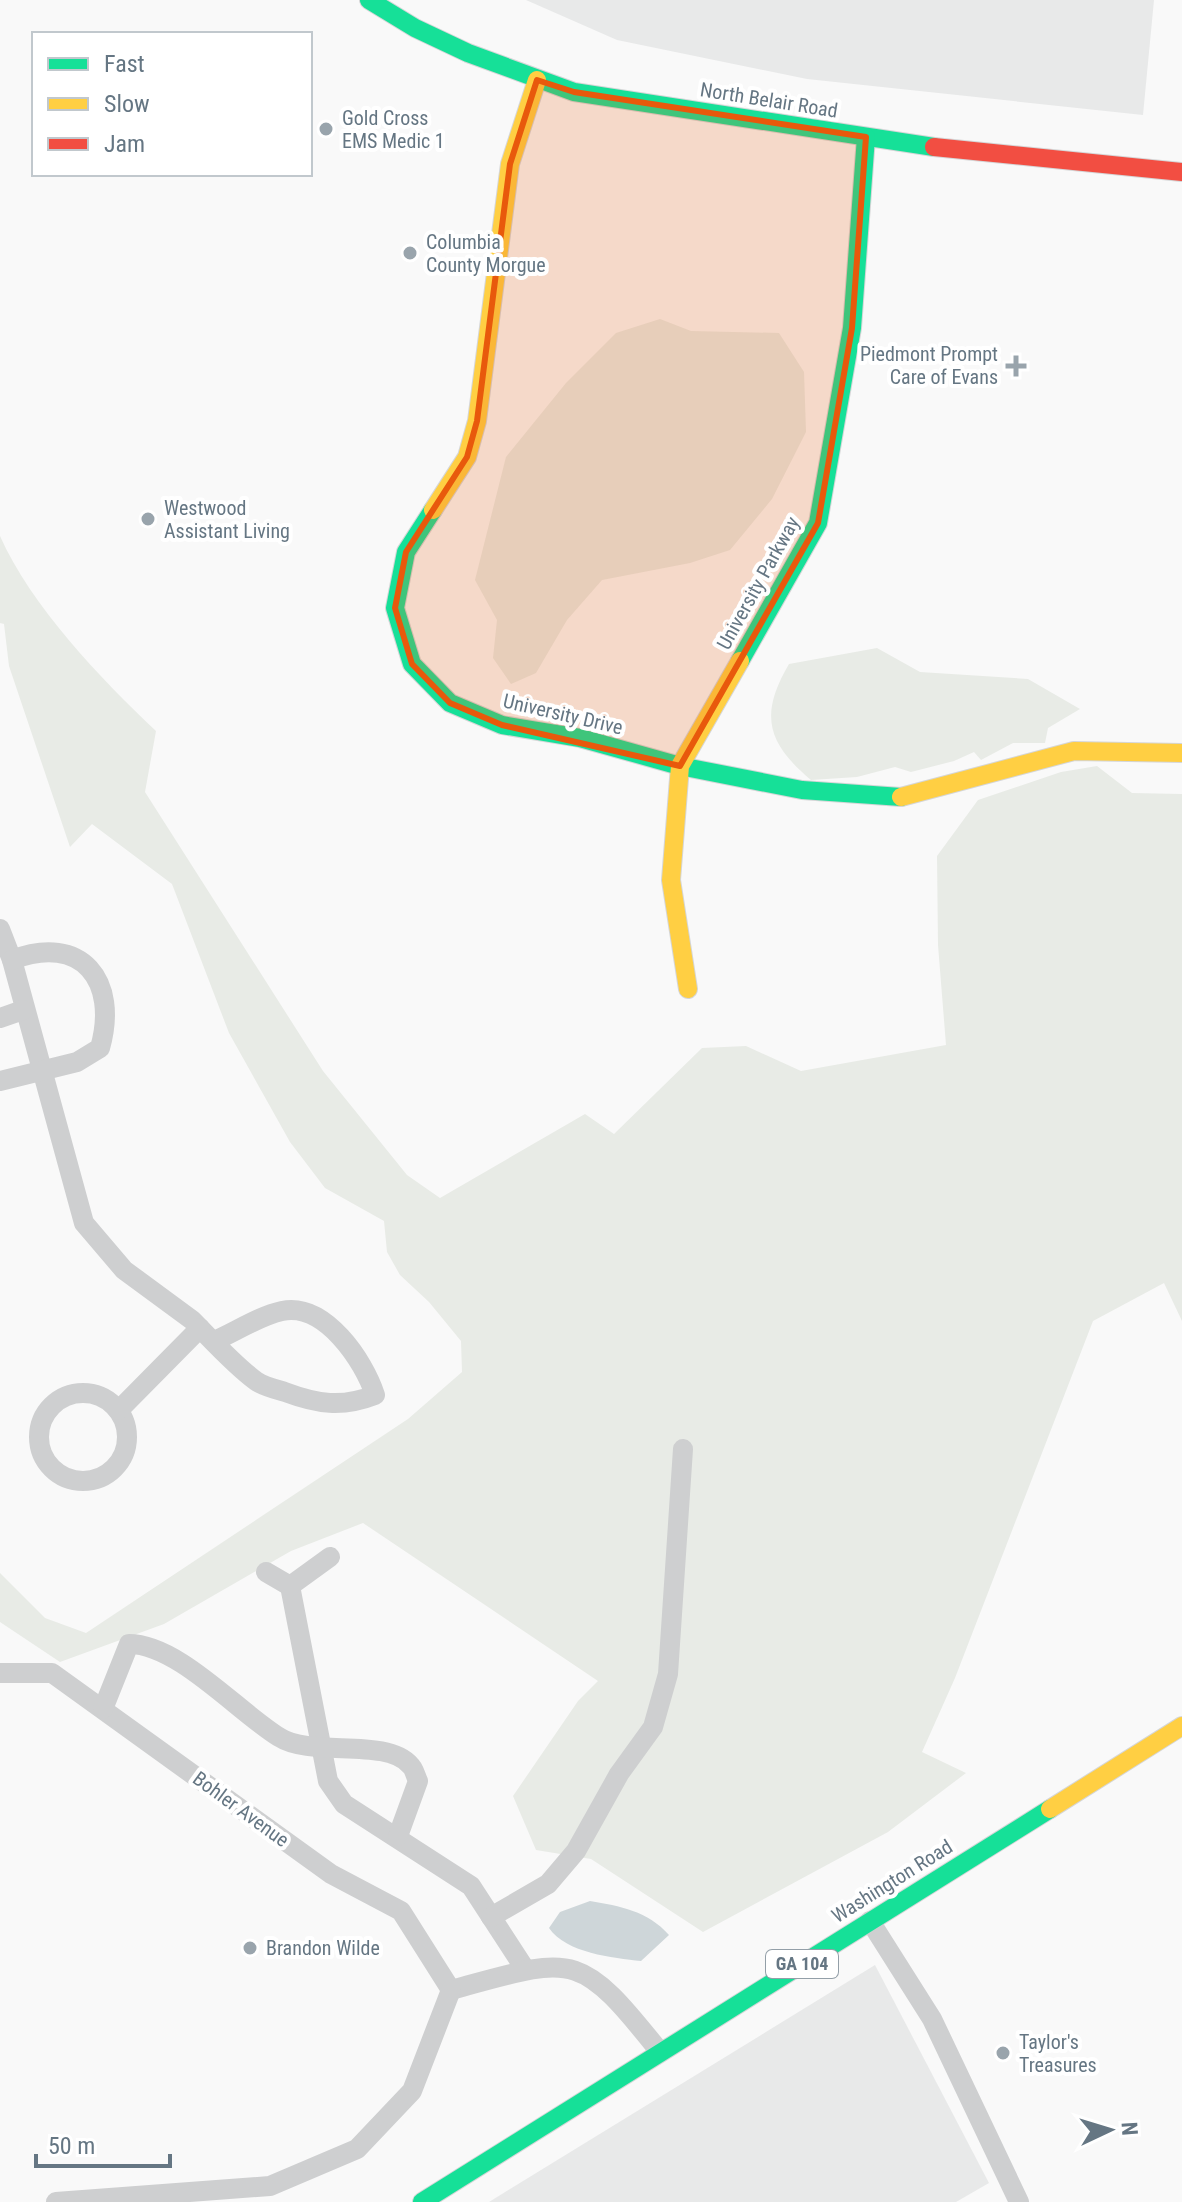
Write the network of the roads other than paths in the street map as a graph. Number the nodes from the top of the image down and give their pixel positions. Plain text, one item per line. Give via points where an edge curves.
1 (369, 0) edge
2 (537, 80) junction
3 (866, 137) junction
4 (1182, 172) edge
5 (1182, 753) edge
6 (680, 766) junction
7 (0, 929) edge
8 (12, 960) junction
9 (688, 989) dead end
10 (23, 1010) junction
11 (0, 1018) edge
12 (42, 1071) junction
13 (0, 1081) edge
14 (207, 1335) junction
15 (119, 1410) junction
16 (683, 1449) dead end
17 (330, 1557) dead end
18 (266, 1572) dead end
19 (290, 1586) junction
20 (0, 1673) edge
21 (103, 1709) junction
22 (1182, 1726) edge
23 (320, 1747) junction
24 (398, 1836) junction
25 (491, 1917) junction
26 (870, 1921) junction
27 (525, 1969) junction
28 (451, 1990) junction
29 (660, 2052) junction
30 (56, 2202) edge
31 (422, 2202) edge
32 (1019, 2202) edge

1 - 2 street, North Belair Road via 393,17
2 - 3 street, North Belair Road via 574,92
2 - 6 street, University Drive via 510,164 477,421 467,457 406,552 395,608 412,664 450,703 502,725 580,738
3 - 4 street, North Belair Road
3 - 6 street, University Parkway via 852,328 818,523
5 - 6 street, University Drive via 1074,751 898,798 802,790
6 - 9 street, University Parkway via 671,880
7 - 8 street
8 - 10 street
8 - 12 street via 34,952 65,951 92,969 104,999 106,1026 100,1048 77,1062
10 - 11 street
10 - 12 street
12 - 13 street
12 - 14 street via 84,1223 124,1270
14 - 14 street via 257,1382 319,1404 354,1404 375,1395 369,1375 341,1335 316,1317 283,1310
14 - 15 street
15 - 15 street via 96,1393 67,1395 54,1402 39,1427 39,1442 51,1468 63,1477 92,1481 117,1466 128,1438
16 - 25 street via 668,1674 653,1727 619,1774 576,1851 548,1884
17 - 19 street
18 - 19 street
19 - 23 street
20 - 21 street, Bohler Avenue via 52,1673
21 - 23 street via 129,1644 148,1644 237,1702 281,1739
21 - 28 street, Bohler Avenue via 331,1874 401,1911
22 - 26 street, Washington Road / GA 104
23 - 24 street via 328,1781 344,1804
23 - 24 street via 392,1754 410,1764 418,1781
24 - 25 street via 471,1886
25 - 27 street
26 - 29 street, Washington Road / GA 104
26 - 32 street via 932,2019
27 - 28 street
27 - 29 street via 564,1967 597,1980
28 - 30 street via 412,2091 357,2149 270,2186
29 - 31 street, Washington Road / GA 104

